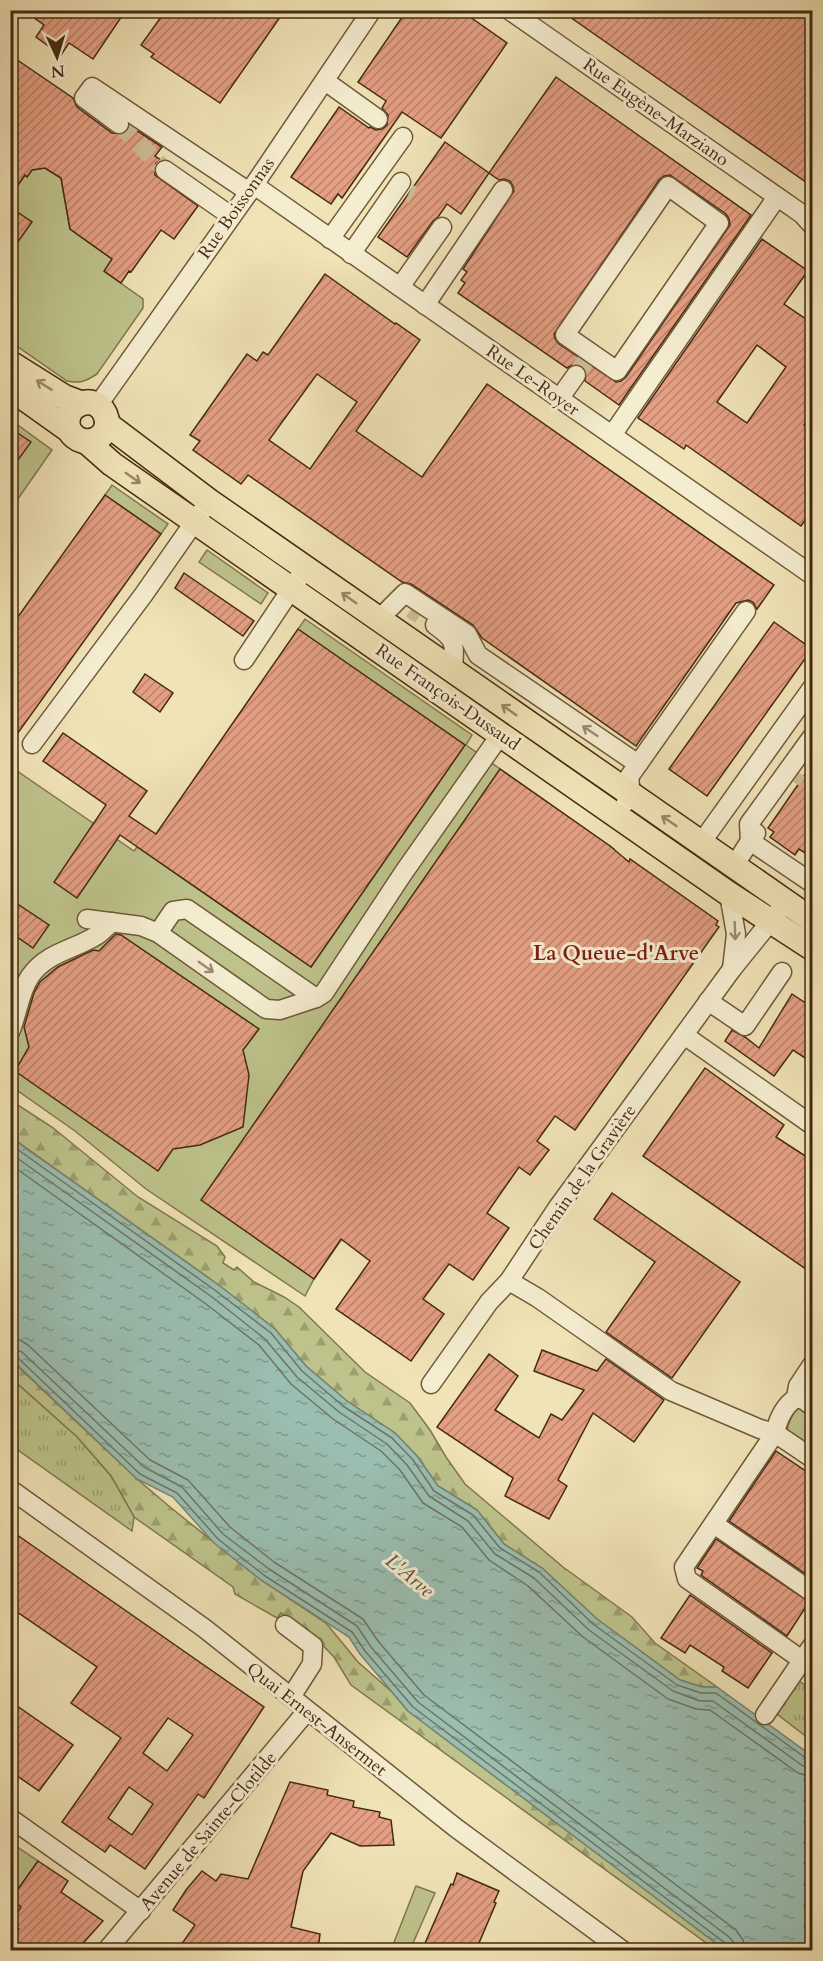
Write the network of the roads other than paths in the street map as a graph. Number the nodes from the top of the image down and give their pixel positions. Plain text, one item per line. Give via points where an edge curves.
1 (372, 10) edge
2 (509, 10) edge
3 (322, 85) junction
4 (373, 121) dead end
5 (119, 124) tunnel mouth
6 (402, 137) dead end
7 (165, 170) tunnel mouth
8 (405, 187) dead end
9 (251, 188) junction
10 (503, 190) dead end
11 (777, 197) junction
12 (231, 216) junction
13 (809, 218) edge
14 (442, 227) dead end
15 (330, 239) junction
16 (355, 256) junction
17 (399, 287) junction
18 (425, 305) junction
19 (10, 363) edge
20 (617, 371) joint
21 (576, 375) tunnel mouth
22 (10, 388) edge
23 (559, 399) junction
24 (95, 411) junction
25 (612, 435) junction
26 (78, 436) junction
27 (209, 501) junction
28 (195, 521) junction
29 (240, 522) junction
30 (225, 542) junction
31 (306, 568) junction
32 (813, 575) edge
33 (292, 589) junction
34 (746, 611) dead end
35 (420, 615) tunnel mouth
36 (379, 619) junction
37 (244, 660) dead end
38 (453, 671) junction
39 (813, 688) edge
40 (501, 734) junction
41 (813, 737) edge
42 (32, 744) dead end
43 (643, 758) junction
44 (792, 781) tunnel mouth
45 (624, 805) junction
46 (750, 841) junction
47 (701, 843) junction
48 (734, 866) junction
49 (813, 883) edge
50 (729, 894) junction
51 (786, 902) junction
52 (87, 920) dead end
53 (813, 920) edge
54 (771, 921) junction
55 (112, 922) junction
56 (158, 933) junction
57 (813, 948) edge
58 (732, 969) junction
59 (782, 972) dead end
60 (316, 998) junction
61 (708, 1001) junction
62 (10, 1032) edge
63 (684, 1035) junction
64 (811, 1122) edge
65 (509, 1281) junction
66 (813, 1365) edge
67 (431, 1384) dead end
68 (804, 1402) edge
69 (775, 1433) junction
70 (813, 1458) edge
71 (10, 1489) edge
72 (714, 1524) junction
73 (813, 1592) edge
74 (285, 1625) dead end
75 (807, 1653) edge
76 (291, 1697) junction
77 (307, 1711) junction
78 (765, 1715) dead end
79 (10, 1818) edge
80 (141, 1911) junction
81 (107, 1950) edge
82 (622, 1950) edge

1 - 3 street, Rue Boissonnas
2 - 11 street, Rue Eugène-Marziano
3 - 4 street
3 - 9 street, Rue Boissonnas
5 - 9 street, Rue Le-Royer via 84,98 92,87
6 - 15 street
7 - 12 street
8 - 16 street via 405,193
9 - 12 street, Rue Boissonnas
9 - 15 street, Rue Le-Royer
10 - 18 street
11 - 13 street, Rue Eugène-Marziano
11 - 25 street
12 - 24 street, Rue Boissonnas
14 - 17 street
15 - 16 street, Rue Le-Royer
16 - 17 street, Rue Le-Royer
17 - 18 street, Rue Le-Royer
18 - 23 street, Rue Le-Royer
24 -> 19 main road, Rue François-Dussaud via 64,397
20 - 20 street via 565,335 668,186 719,223
21 - 23 street
22 - 26 main road, Rue François-Dussaud
23 - 25 street, Rue Le-Royer
24 - 26 main road via 103,434 98,438
24 - 26 main road via 72,408 67,420
24 - 27 main road, Rue François-Dussaud via 131,444
25 - 32 street, Rue Le-Royer
26 -> 28 main road, Rue François-Dussaud
27 - 28 street
27 - 29 main road, Rue François-Dussaud
28 - 30 main road, Rue François-Dussaud
28 - 42 street
29 - 30 street
29 - 31 main road, Rue François-Dussaud
30 - 33 main road, Rue François-Dussaud
31 - 33 street
36 -> 31 main road, Rue François-Dussaud
33 - 37 street
33 - 40 main road, Rue François-Dussaud
34 - 43 street
35 - 38 street via 450,635 454,643
36 - 38 main road, Rue François-Dussaud
43 -> 36 street via 478,655 467,634 405,593
45 -> 38 main road, Rue François-Dussaud
39 - 47 street
40 - 45 main road, Rue François-Dussaud
40 - 60 street via 324,993
41 - 46 street via 749,824
43 - 45 street via 629,777
44 - 46 street
47 -> 45 main road, Rue François-Dussaud
45 - 50 main road, Rue François-Dussaud
46 - 48 street
46 - 49 street
47 - 48 main road, Rue François-Dussaud
48 - 51 main road, Rue François-Dussaud
50 - 54 main road, Rue François-Dussaud
50 -> 58 street via 736,934
51 - 53 main road, Rue François-Dussaud
51 - 54 street, Chemin de la Gravière
52 - 55 street
54 - 57 main road, Rue François-Dussaud
54 - 58 street, Chemin de la Gravière
55 - 56 street
55 - 62 street via 96,936 52,956 37,969 22,992
56 -> 60 street via 266,1009 280,1010
56 - 60 street via 173,911 187,909
58 - 61 street, Chemin de la Gravière
59 - 61 street via 746,1026
61 - 63 street, Chemin de la Gravière
63 - 64 street
63 - 65 street, Chemin de la Gravière
65 - 67 street, Chemin de la Gravière via 489,1302
65 - 69 street via 671,1390
66 - 68 street via 798,1386
68 - 69 street via 789,1403
69 - 70 street
69 - 72 street
71 - 76 street, Quai Ernest-Ansermet via 204,1628
72 - 73 street
72 - 75 street via 684,1567 687,1579
74 - 76 street via 313,1646 312,1664
75 - 78 street
76 - 77 street, Quai Ernest-Ansermet
77 - 80 street, Avenue de Sainte-Clotilde
77 - 82 street, Quai Ernest-Ansermet via 456,1828
79 - 80 street
80 - 81 street, Avenue de Sainte-Clotilde

